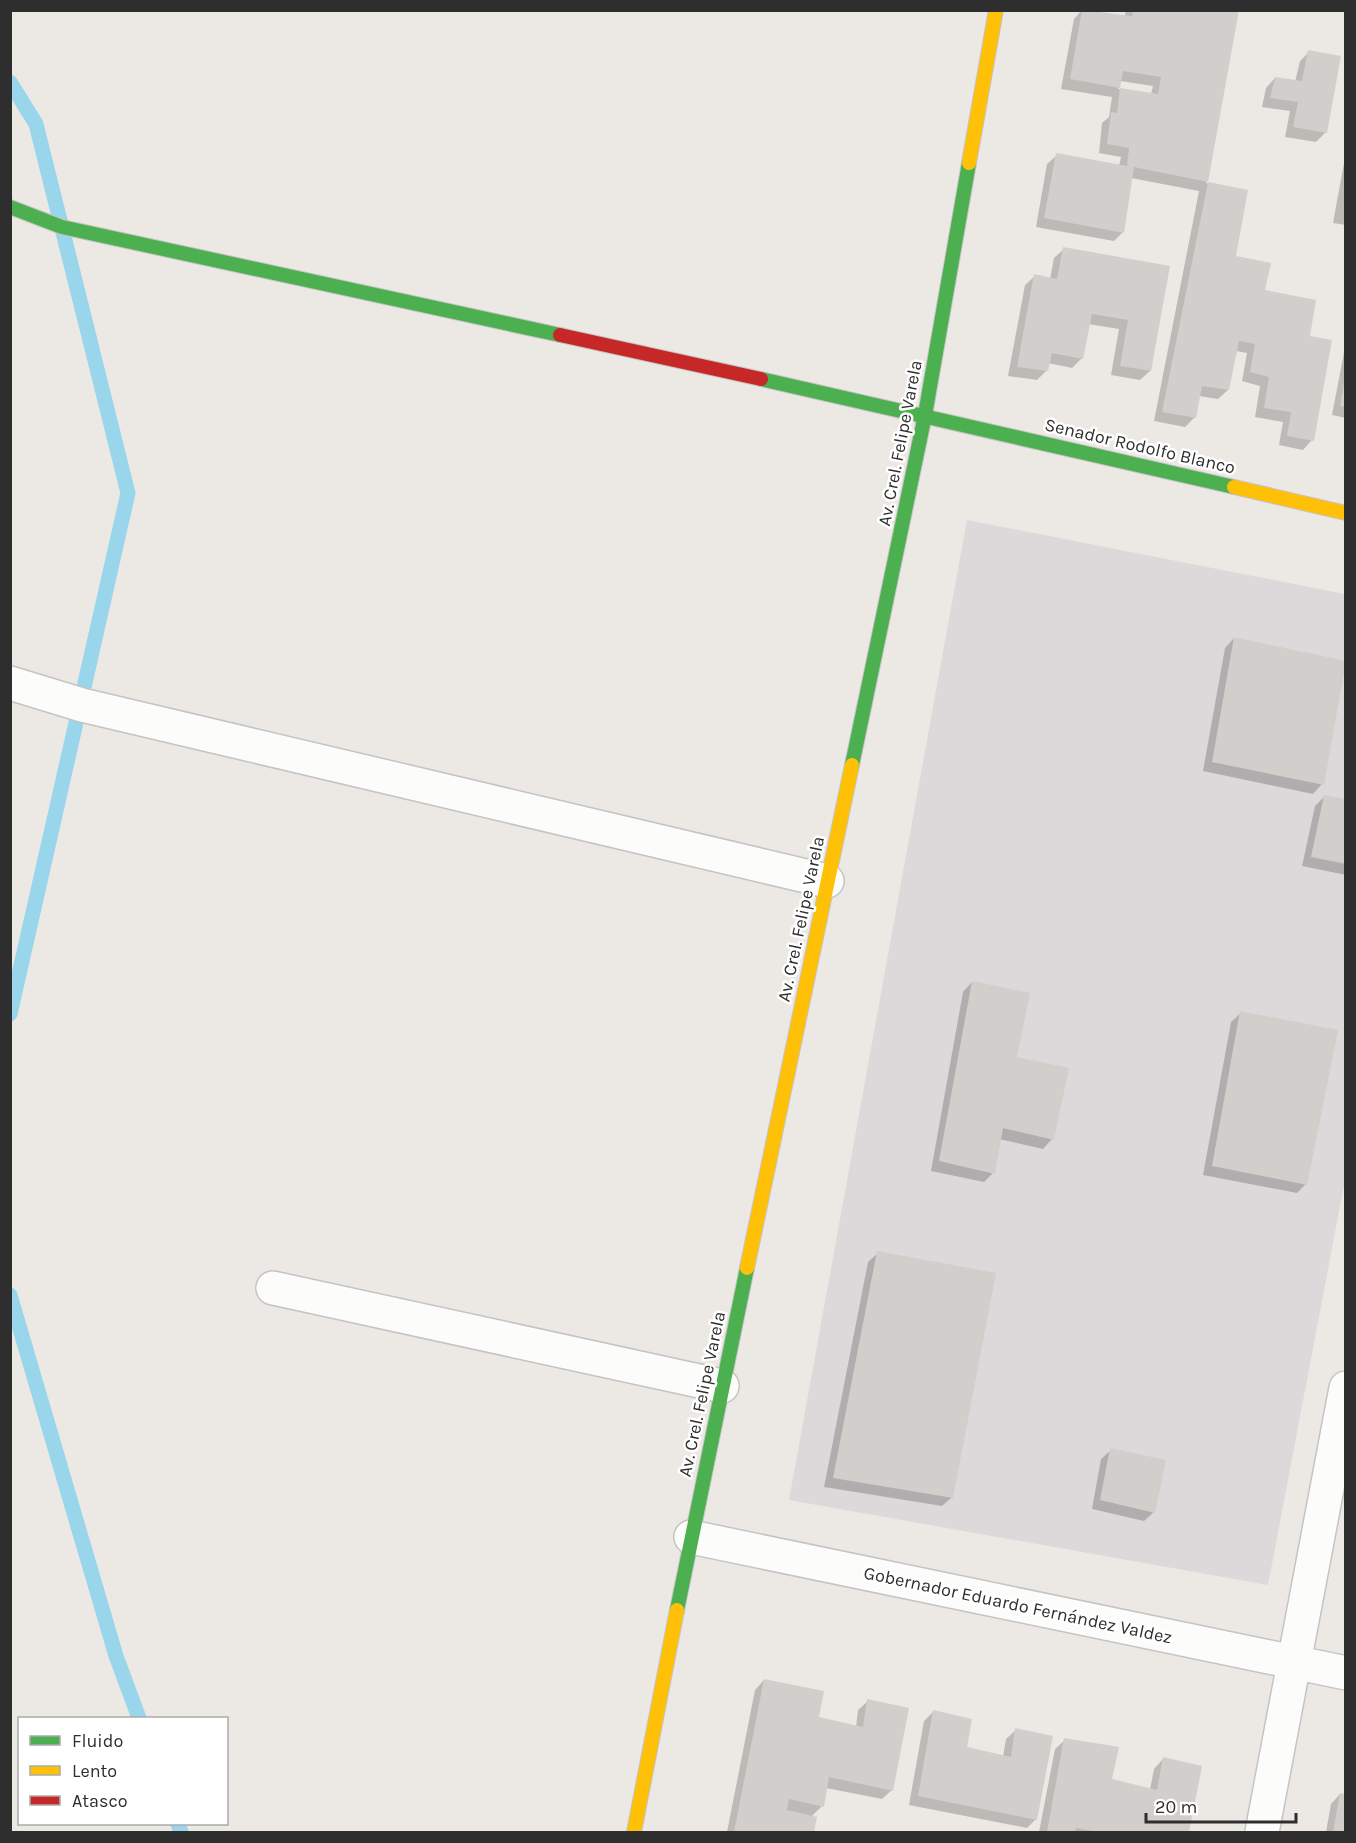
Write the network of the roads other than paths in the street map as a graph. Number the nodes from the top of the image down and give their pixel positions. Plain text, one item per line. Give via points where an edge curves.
1 (996, 10) edge
2 (10, 207) edge
3 (926, 415) junction
4 (1346, 513) edge
5 (10, 683) edge
6 (827, 881) junction
7 (273, 1288) dead end
8 (722, 1386) junction
9 (1346, 1388) edge
10 (691, 1537) junction
11 (1294, 1663) junction
12 (1346, 1673) edge
13 (634, 1833) edge
14 (1262, 1833) edge

1 - 3 main road, Av. Crel. Felipe Varela
2 - 3 main road, Senador Rodolfo Blanco via 62,227
3 - 4 main road, Senador Rodolfo Blanco
3 - 6 main road, Av. Crel. Felipe Varela
5 - 6 street via 93,708
6 - 8 main road, Av. Crel. Felipe Varela
7 - 8 street
8 - 10 main road, Av. Crel. Felipe Varela
9 - 11 street
10 - 11 street, Gobernador Eduardo Fernández Valdez
10 - 13 main road, Av. Crel. Felipe Varela
11 - 12 street, Gobernador Eduardo Fernández Valdez
11 - 14 street

